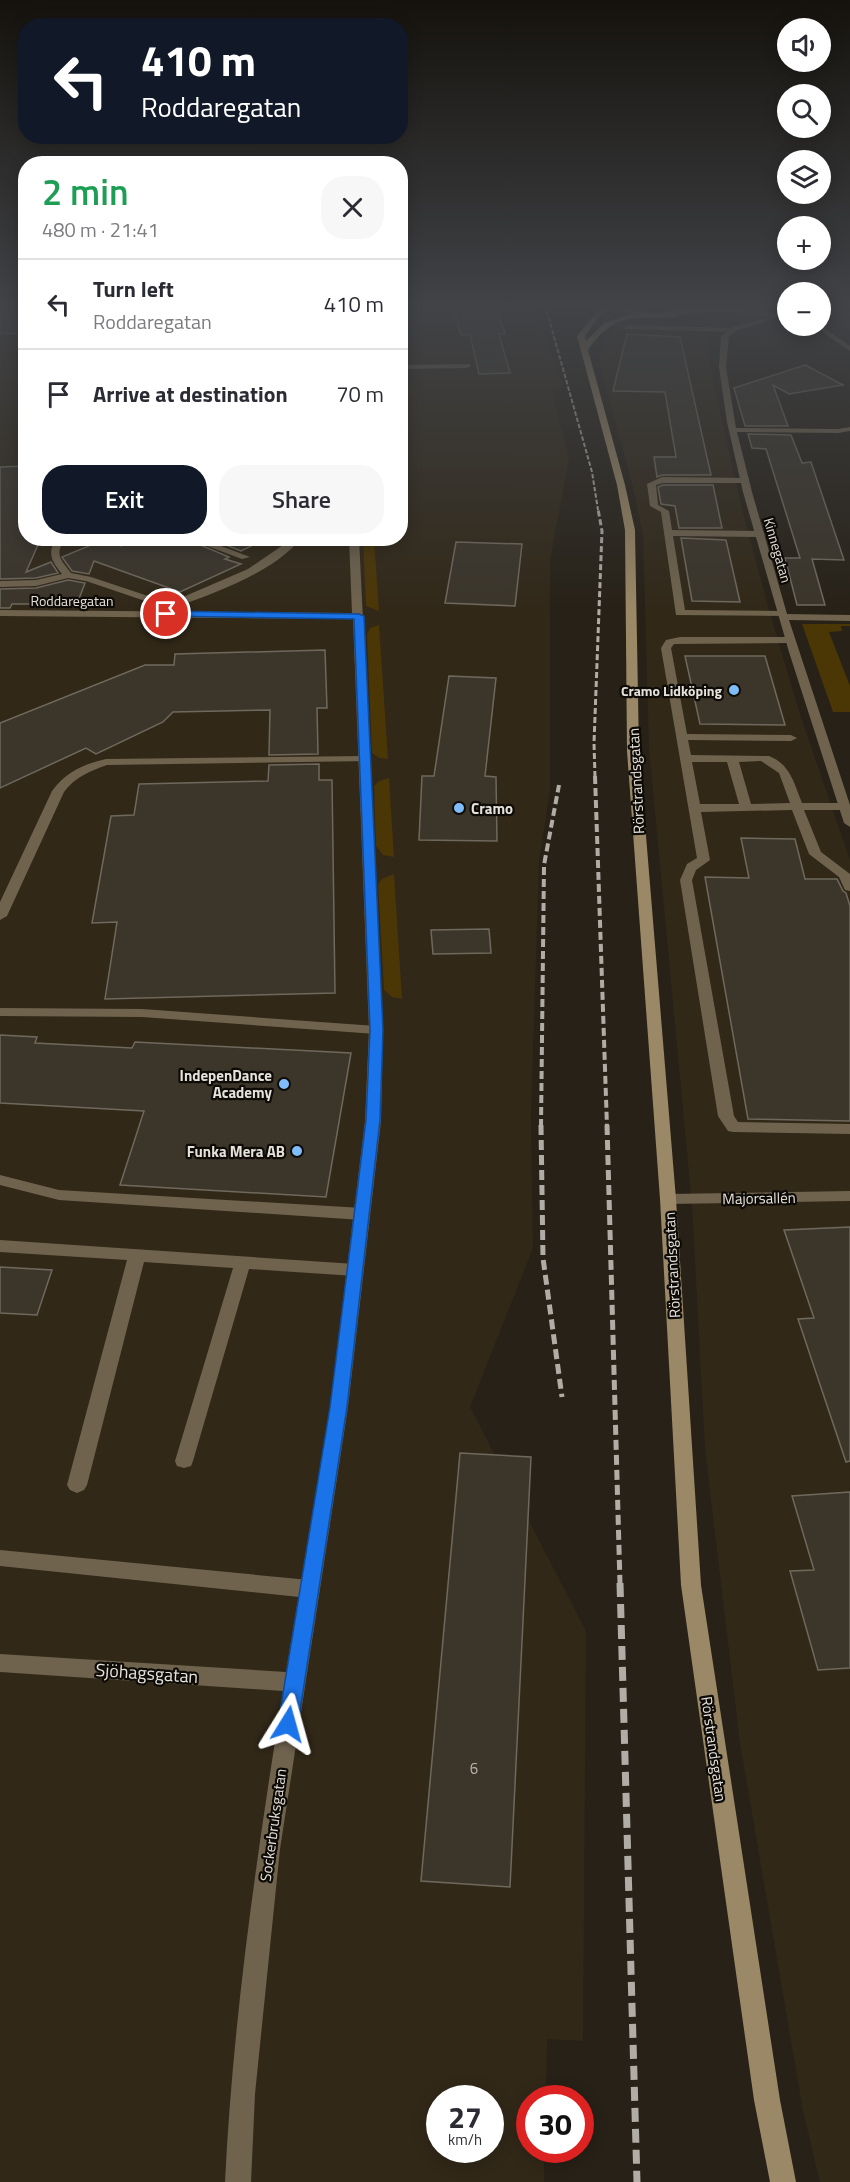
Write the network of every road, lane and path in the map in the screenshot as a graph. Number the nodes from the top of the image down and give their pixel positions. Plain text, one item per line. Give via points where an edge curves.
1 (600, 407) edge
2 (729, 407) edge
3 (850, 429) edge
4 (734, 430) junction
5 (838, 431) junction
6 (850, 438) edge
7 (746, 480) junction
8 (668, 532) junction
9 (760, 534) junction
10 (56, 546) edge
11 (213, 546) edge
12 (288, 546) edge
13 (355, 546) edge
14 (245, 557) dead end
15 (68, 575) junction
16 (0, 584) edge
17 (168, 610) junction
18 (0, 613) edge
19 (359, 616) junction
20 (782, 616) junction
21 (850, 618) edge
22 (790, 640) junction
23 (682, 737) junction
24 (791, 738) dead end
25 (732, 758) junction
26 (365, 759) junction
27 (686, 759) junction
28 (797, 807) junction
29 (844, 807) junction
30 (695, 808) junction
31 (746, 808) junction
32 (850, 823) edge
33 (850, 887) edge
34 (0, 916) edge
35 (0, 1012) edge
36 (376, 1030) junction
37 (850, 1129) edge
38 (0, 1180) edge
39 (850, 1196) edge
40 (668, 1199) junction
41 (362, 1214) junction
42 (0, 1246) edge
43 (137, 1255) junction
44 (243, 1262) junction
45 (355, 1270) junction
46 (184, 1461) dead end
47 (76, 1485) dead end
48 (0, 1558) edge
49 (309, 1589) junction
50 (0, 1663) edge
51 (294, 1682) junction
52 (238, 2182) edge
53 (783, 2182) edge

1 - 40 main road, Rörstrandsgatan via 630,530 633,751
2 - 4 street, Kinnegatan
3 - 5 street
4 - 5 street
4 - 7 street, Kinnegatan
5 - 6 street
7 - 8 street via 655,481 651,484 654,506 665,511
7 - 9 street, Kinnegatan
8 - 9 street
8 - 20 street via 680,613
9 - 20 street, Kinnegatan
10 - 15 street via 55,558
11 - 14 street
12 - 17 street
13 - 19 street, Sockerbruksgatan
15 - 16 street via 36,583
15 - 17 street
17 - 18 street, Roddaregatan
17 - 19 street, Roddaregatan
19 - 26 street, Sockerbruksgatan
20 - 21 street
20 - 22 street, Kinnegatan
22 - 23 street via 670,642 666,648
22 - 29 street, Kinnegatan
23 - 24 street
23 - 27 street
25 - 27 street
25 - 28 street via 770,760 784,772
25 - 31 street
26 - 34 street via 106,762 83,770 67,777 58,791
26 - 36 street, Sockerbruksgatan
27 - 30 street
28 - 29 street
28 - 31 street
28 - 33 street via 815,854 844,875
29 - 32 street, Kinnegatan
30 - 31 street
30 - 37 street via 704,860 688,870 686,880 726,1116 733,1127 741,1128
35 - 36 street via 142,1013
36 - 41 street, Sockerbruksgatan via 373,1120
38 - 41 street via 59,1195
39 - 40 street, Majorsallén
40 - 53 main road, Rörstrandsgatan via 691,1585 767,2100
41 - 45 street, Sockerbruksgatan
42 - 43 street
43 - 44 street
43 - 47 street
44 - 45 street
44 - 46 street
45 - 49 street, Sockerbruksgatan via 339,1407
48 - 49 street
49 - 51 street, Sockerbruksgatan
50 - 51 street, Sjöhagsgatan
51 - 52 street, Sockerbruksgatan via 253,1976

